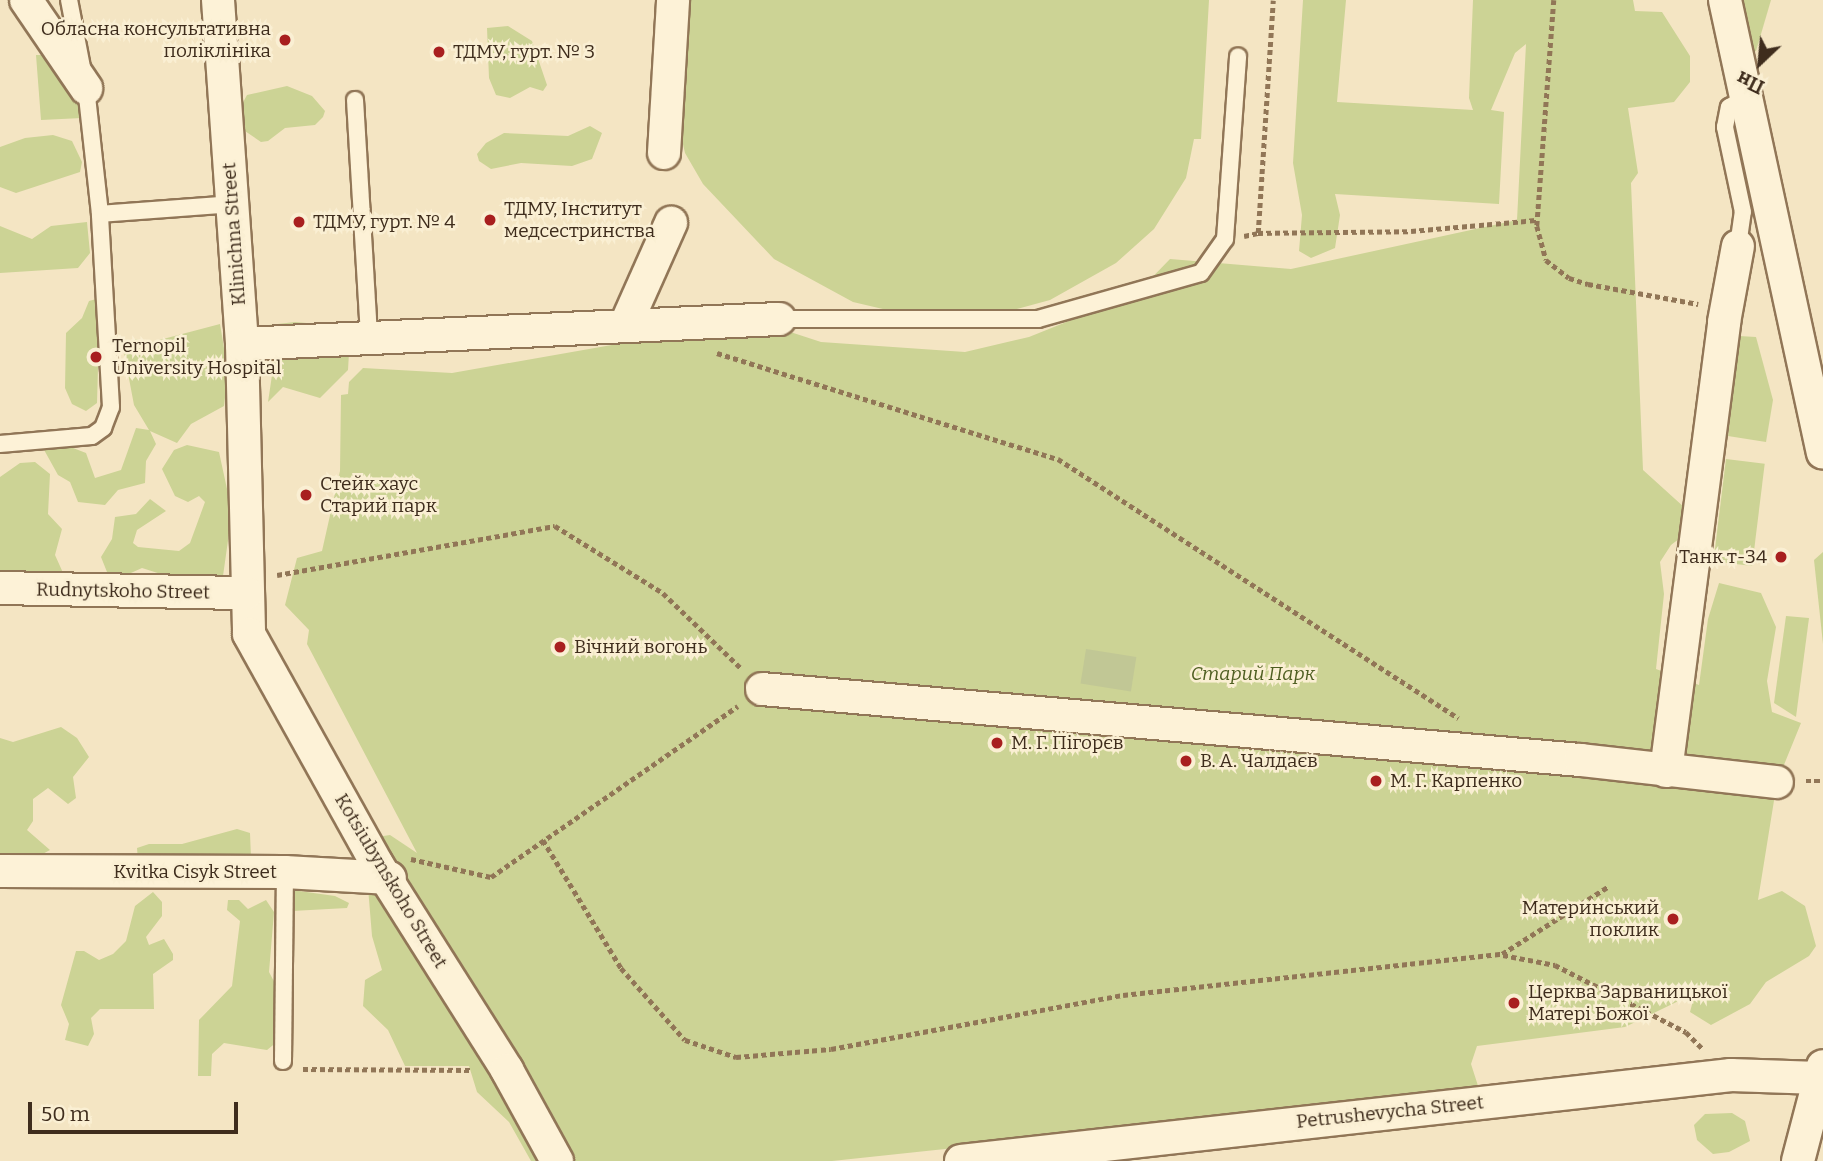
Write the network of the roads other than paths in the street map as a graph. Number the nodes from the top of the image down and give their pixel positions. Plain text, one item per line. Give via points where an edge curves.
1 (26, 0) edge
2 (69, 0) edge
3 (218, 0) edge
4 (673, 0) edge
5 (1725, 0) edge
6 (1238, 57) dead end
7 (86, 88) junction
8 (1746, 98) junction
9 (355, 100) dead end
10 (664, 153) dead end
11 (233, 204) junction
12 (100, 214) junction
13 (671, 223) dead end
14 (1738, 246) joint
15 (779, 319) joint
16 (626, 324) junction
17 (369, 338) junction
18 (242, 344) junction
19 (0, 444) edge
20 (1823, 453) edge
21 (248, 585) junction
22 (0, 588) edge
23 (762, 689) road end
24 (1666, 771) junction
25 (1777, 782) dead end
26 (0, 871) edge
27 (384, 871) junction
28 (285, 872) junction
29 (283, 1060) road end
30 (1821, 1072) edge
31 (1817, 1111) edge
32 (557, 1161) edge
33 (961, 1161) edge
34 (1798, 1161) edge

1 - 7 street
2 - 7 lane
3 - 11 street, Klinichna Street
4 - 10 street
5 - 8 street
6 - 15 lane via 1225,239 1201,273 1038,319
7 - 12 lane
8 - 14 lane via 1729,107 1725,127 1743,212
8 - 20 street
9 - 17 lane
11 - 12 lane
11 - 18 street, Klinichna Street
12 - 19 lane via 109,418 92,436
13 - 16 street
14 - 24 street
15 - 16 street
16 - 17 street
17 - 18 street
18 - 21 street, Klinichna Street
21 - 22 street, Rudnytskoho Street
21 - 27 street, Kotsiubynskoho Street via 249,634
23 - 24 street
24 - 25 street
26 - 28 street, Kvitka Cisyk Street
27 - 28 street, Kvitka Cisyk Street
27 - 32 street, Kotsiubynskoho Street via 507,1070
28 - 29 lane
30 - 31 street
30 - 33 street, Petrushevycha Street via 1731,1075
31 - 34 street

